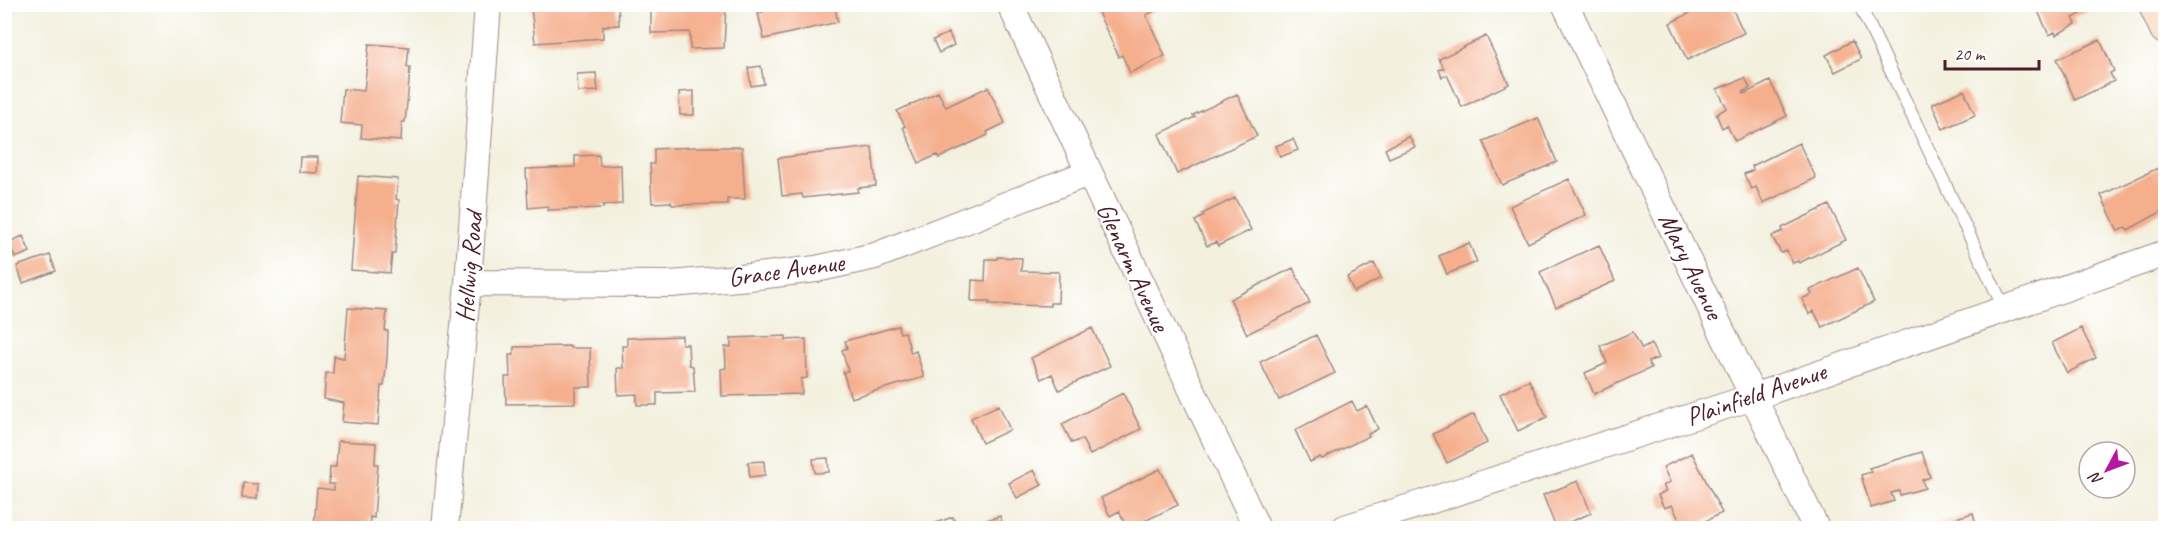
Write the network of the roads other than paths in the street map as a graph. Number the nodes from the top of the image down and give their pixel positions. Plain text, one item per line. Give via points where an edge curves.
1 (488, 4) edge
2 (1010, 4) edge
3 (1565, 4) edge
4 (1859, 4) edge
5 (2155, 4) edge
6 (2166, 28) edge
7 (1088, 173) junction
8 (2166, 253) edge
9 (468, 283) junction
10 (2004, 308) junction
11 (1753, 397) junction
12 (444, 528) edge
13 (1257, 528) edge
14 (1345, 528) edge
15 (1816, 528) edge

1 - 9 street, Hellwig Road
2 - 7 street, Glenarm Avenue
3 - 11 street, Mary Avenue
4 - 10 lane
5 - 6 street
7 - 9 street, Grace Avenue via 875,256 816,269 671,284
7 - 13 street, Glenarm Avenue
8 - 10 street, Plainfield Avenue
9 - 12 street, Hellwig Road
10 - 11 street, Plainfield Avenue
11 - 14 street, Plainfield Avenue
11 - 15 street, Mary Avenue

